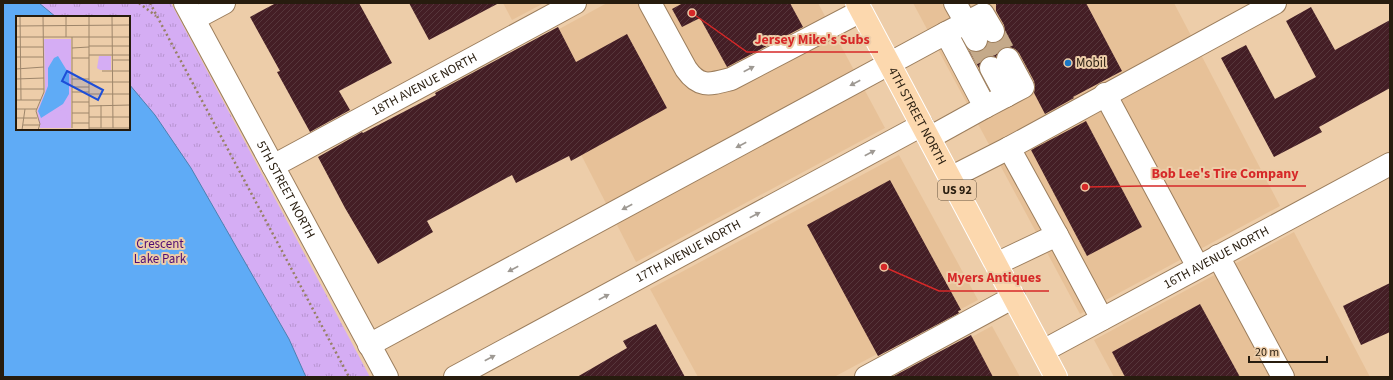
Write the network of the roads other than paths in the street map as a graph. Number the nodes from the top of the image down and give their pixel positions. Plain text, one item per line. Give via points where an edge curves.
1 (224, 3) edge
2 (576, 3) edge
3 (650, 3) edge
4 (955, 3) edge
5 (1275, 3) edge
6 (859, 7) edge
7 (190, 11) edge
8 (946, 33) junction
9 (999, 63) tunnel mouth
10 (890, 64) junction
11 (1105, 94) junction
12 (985, 107) junction
13 (925, 132) junction
14 (1009, 148) junction
15 (1390, 164) edge
16 (273, 166) junction
17 (950, 178) junction
18 (1058, 235) junction
19 (1218, 256) junction
20 (996, 264) junction
21 (1198, 267) junction
22 (1014, 297) junction
23 (1102, 319) junction
24 (369, 345) junction
25 (1043, 351) junction
26 (386, 377) edge
27 (455, 377) edge
28 (866, 377) edge
29 (1056, 377) edge
30 (1283, 377) edge

1 - 7 street
2 - 16 street, 18TH AVENUE NORTH
3 -> 6 street via 692,78 701,83 731,78
4 - 8 street via 978,31
5 - 11 street
6 - 10 main road, 4TH STREET NORTH / US 92
7 - 16 street, 5TH STREET NORTH
8 - 10 street
8 - 12 street
9 - 12 street, 17TH AVENUE NORTH via 1023,87
10 - 13 main road, 4TH STREET NORTH / US 92
10 -> 24 street
11 - 14 street
11 - 21 street
12 - 13 street, 17TH AVENUE NORTH
13 - 17 main road, 4TH STREET NORTH / US 92
27 -> 13 street, 17TH AVENUE NORTH
14 - 17 street
14 - 18 street
15 - 19 street, 16TH AVENUE NORTH
16 - 24 street, 5TH STREET NORTH
17 - 20 main road, 4TH STREET NORTH / US 92
18 - 20 street
18 - 23 street
19 - 21 street, 16TH AVENUE NORTH
19 - 30 street
20 - 22 main road, 4TH STREET NORTH / US 92
21 - 23 street, 16TH AVENUE NORTH
22 - 25 main road, 4TH STREET NORTH / US 92
22 - 28 street
23 - 25 street, 16TH AVENUE NORTH
24 - 26 street, 5TH STREET NORTH
25 - 29 main road, 4TH STREET NORTH / US 92

